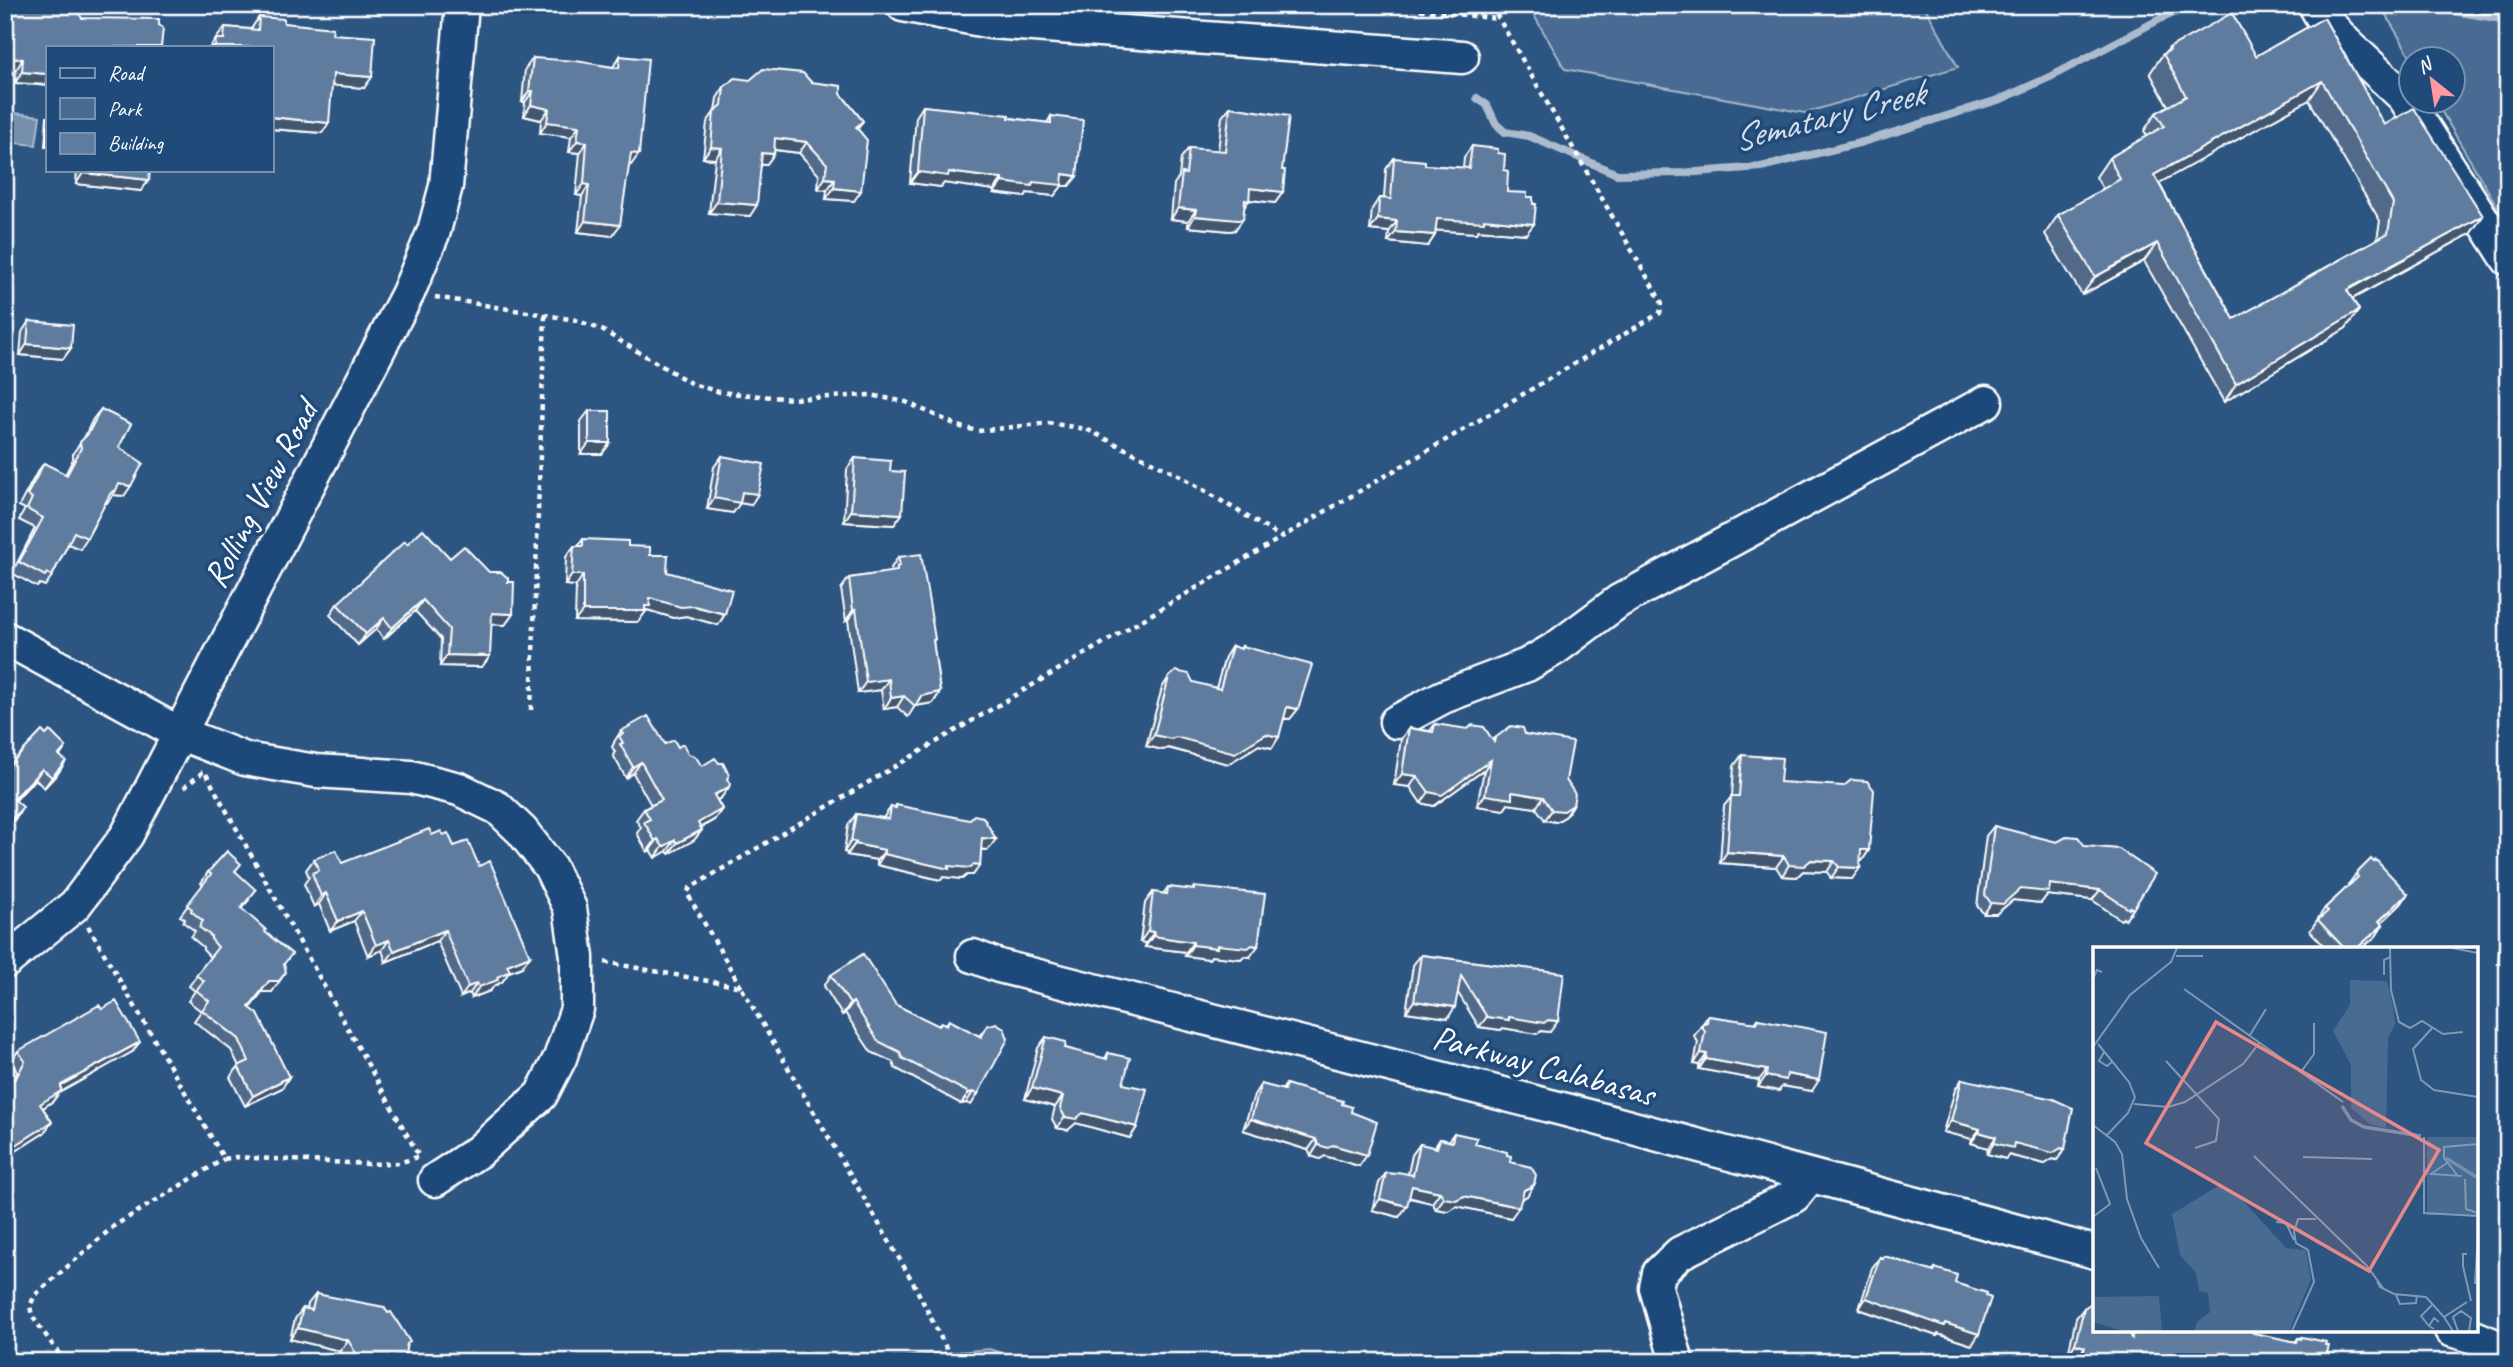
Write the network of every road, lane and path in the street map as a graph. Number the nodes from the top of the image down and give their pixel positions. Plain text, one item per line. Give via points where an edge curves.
1 (462, 5) edge
2 (903, 5) edge
3 (1380, 5) edge
4 (1491, 5) edge
5 (2315, 5) edge
6 (962, 11) edge
7 (1499, 19) junction
8 (1462, 57) dead end
9 (2504, 253) edge
10 (408, 293) junction
11 (545, 315) junction
12 (1986, 402) dead end
13 (1281, 537) junction
14 (5, 638) edge
15 (531, 710) dead end
16 (1396, 722) dead end
17 (179, 733) junction
18 (204, 770) junction
19 (216, 774) dead end
20 (182, 789) dead end
21 (84, 920) junction
22 (577, 957) junction
23 (973, 957) dead end
24 (5, 962) edge
25 (741, 986) junction
26 (224, 1159) junction
27 (427, 1168) junction
28 (1810, 1176) junction
29 (2093, 1251) edge
30 (2458, 1332) edge
31 (2508, 1351) edge
32 (65, 1362) edge
33 (953, 1362) edge
34 (1677, 1362) edge

1 - 10 street, Rolling View Road via 446,186 434,231
2 - 6 street
3 - 7 path
4 - 7 path
5 - 9 street via 2346,43 2404,97
6 - 8 street via 991,22
7 - 13 path via 1662,303 1660,313
10 - 11 path
10 - 17 street, Rolling View Road
11 - 13 path via 602,330 692,384 720,393 792,399 871,395 906,402 978,432 1048,423 1086,429 1182,477
11 - 15 path
12 - 16 street via 1619,601 1527,665 1443,697
13 - 25 path via 690,888 687,893
14 - 17 street
17 - 21 street, Rolling View Road
17 - 22 street via 245,759 316,771 411,778 459,789 498,808 550,867 569,908
18 - 19 path
18 - 20 path
18 - 27 path
21 - 24 street, Rolling View Road
21 - 26 path
22 - 25 path
22 - 27 street via 577,1009 541,1095 479,1151
23 - 28 street, Parkway Calabasas
25 - 33 path via 914,1284
26 - 27 path via 399,1163
26 - 32 path via 114,1226 35,1295 30,1306 33,1316
28 - 29 street, Parkway Calabasas
28 - 34 street via 1794,1196 1680,1253 1658,1273 1657,1288
30 - 31 street

